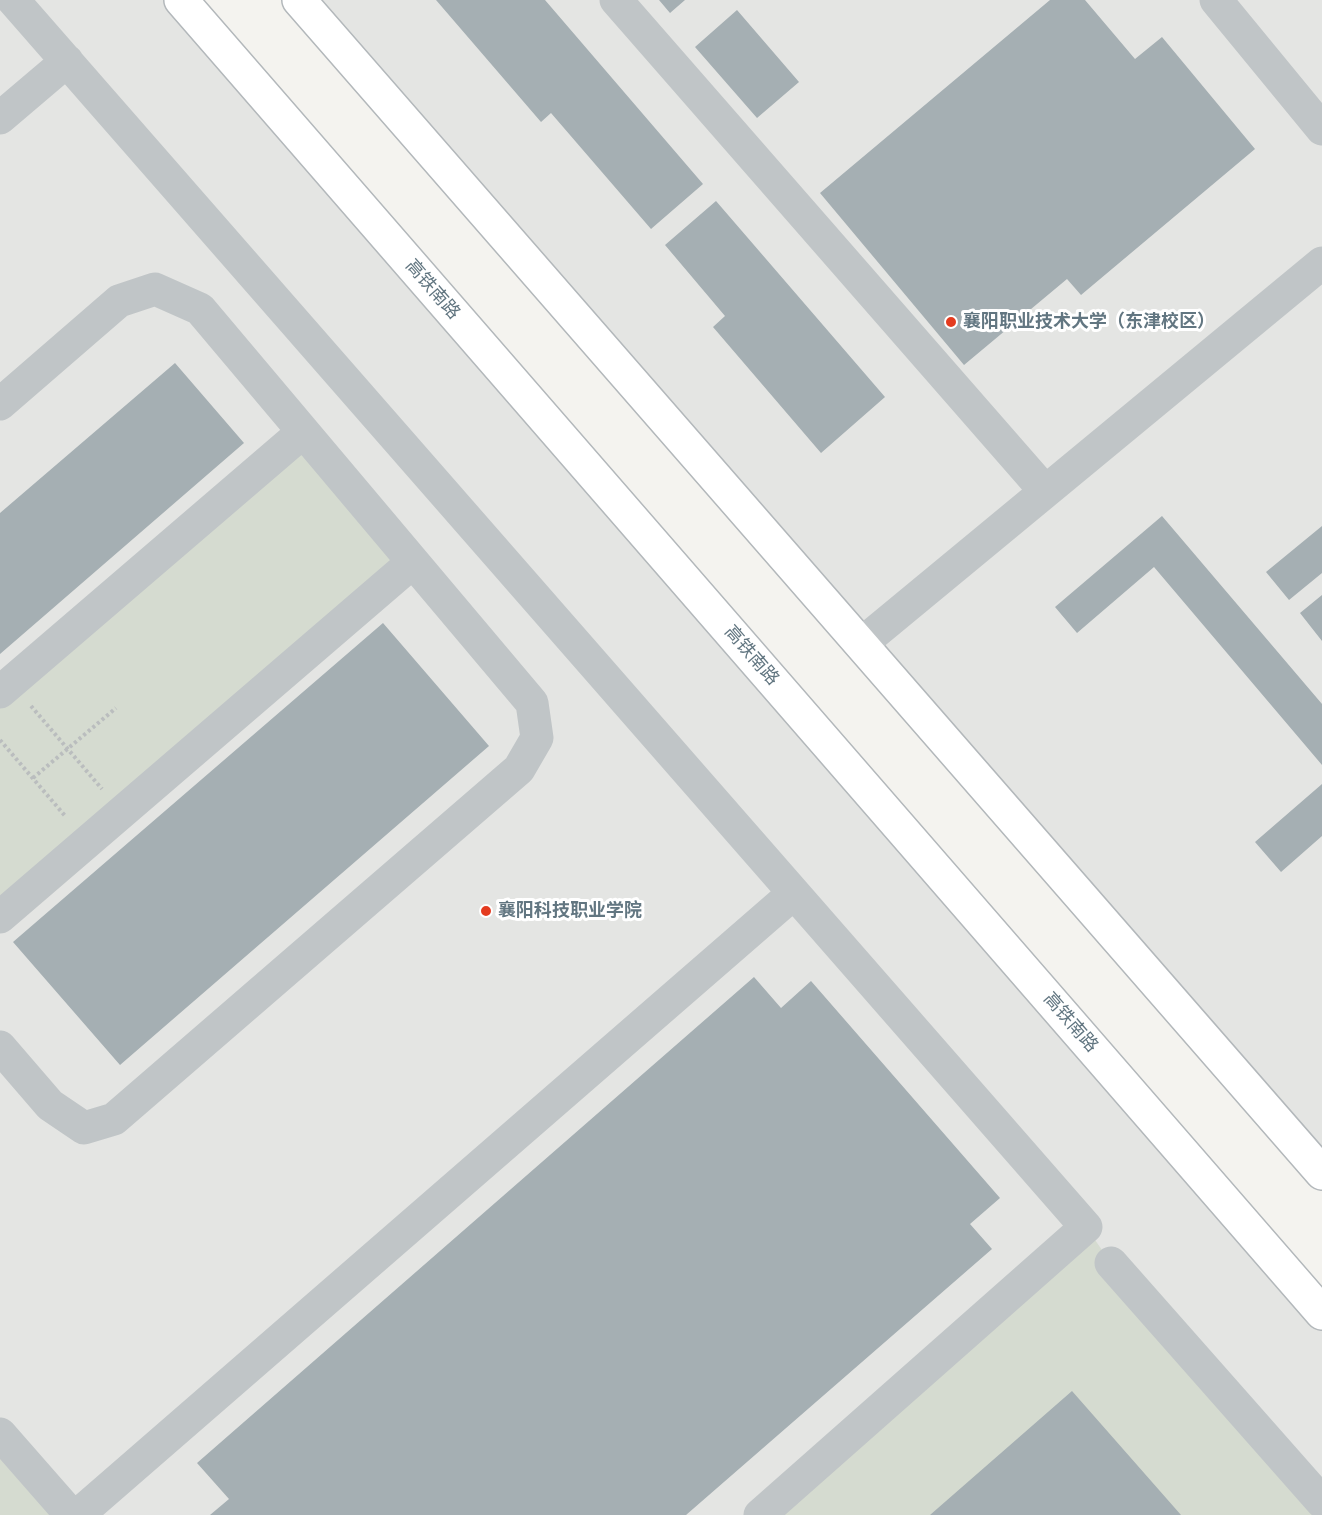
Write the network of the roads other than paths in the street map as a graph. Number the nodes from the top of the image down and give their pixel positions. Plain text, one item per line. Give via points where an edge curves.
1 (13, 0) edge
2 (181, 0) edge
3 (299, 0) edge
4 (616, 0) edge
5 (1216, 0) edge
6 (67, 61) junction
7 (0, 118) edge
8 (1322, 129) edge
9 (1322, 263) edge
10 (0, 404) edge
11 (303, 432) junction
12 (1045, 491) junction
13 (413, 562) junction
14 (861, 644) junction
15 (5, 688) edge
16 (794, 893) junction
17 (0, 917) edge
18 (0, 1047) edge
19 (1322, 1173) edge
20 (1111, 1263) dead end
21 (1322, 1313) edge
22 (0, 1434) edge
23 (1322, 1502) edge
24 (71, 1515) edge
25 (78, 1515) edge
26 (760, 1515) edge

1 - 6 street
2 - 21 main road, 高铁南路
3 - 14 main road
4 - 12 street
5 - 8 street
6 - 7 street
6 - 16 street
9 - 12 street
10 - 11 street via 119,301 155,289 200,309
11 - 13 street
11 - 15 street
12 - 14 street
13 - 17 street
13 - 18 street via 532,703 537,738 519,769 114,1119 84,1128 50,1105
14 - 19 main road
16 - 25 street
16 - 26 street via 1086,1227
20 - 23 street
22 - 24 street

